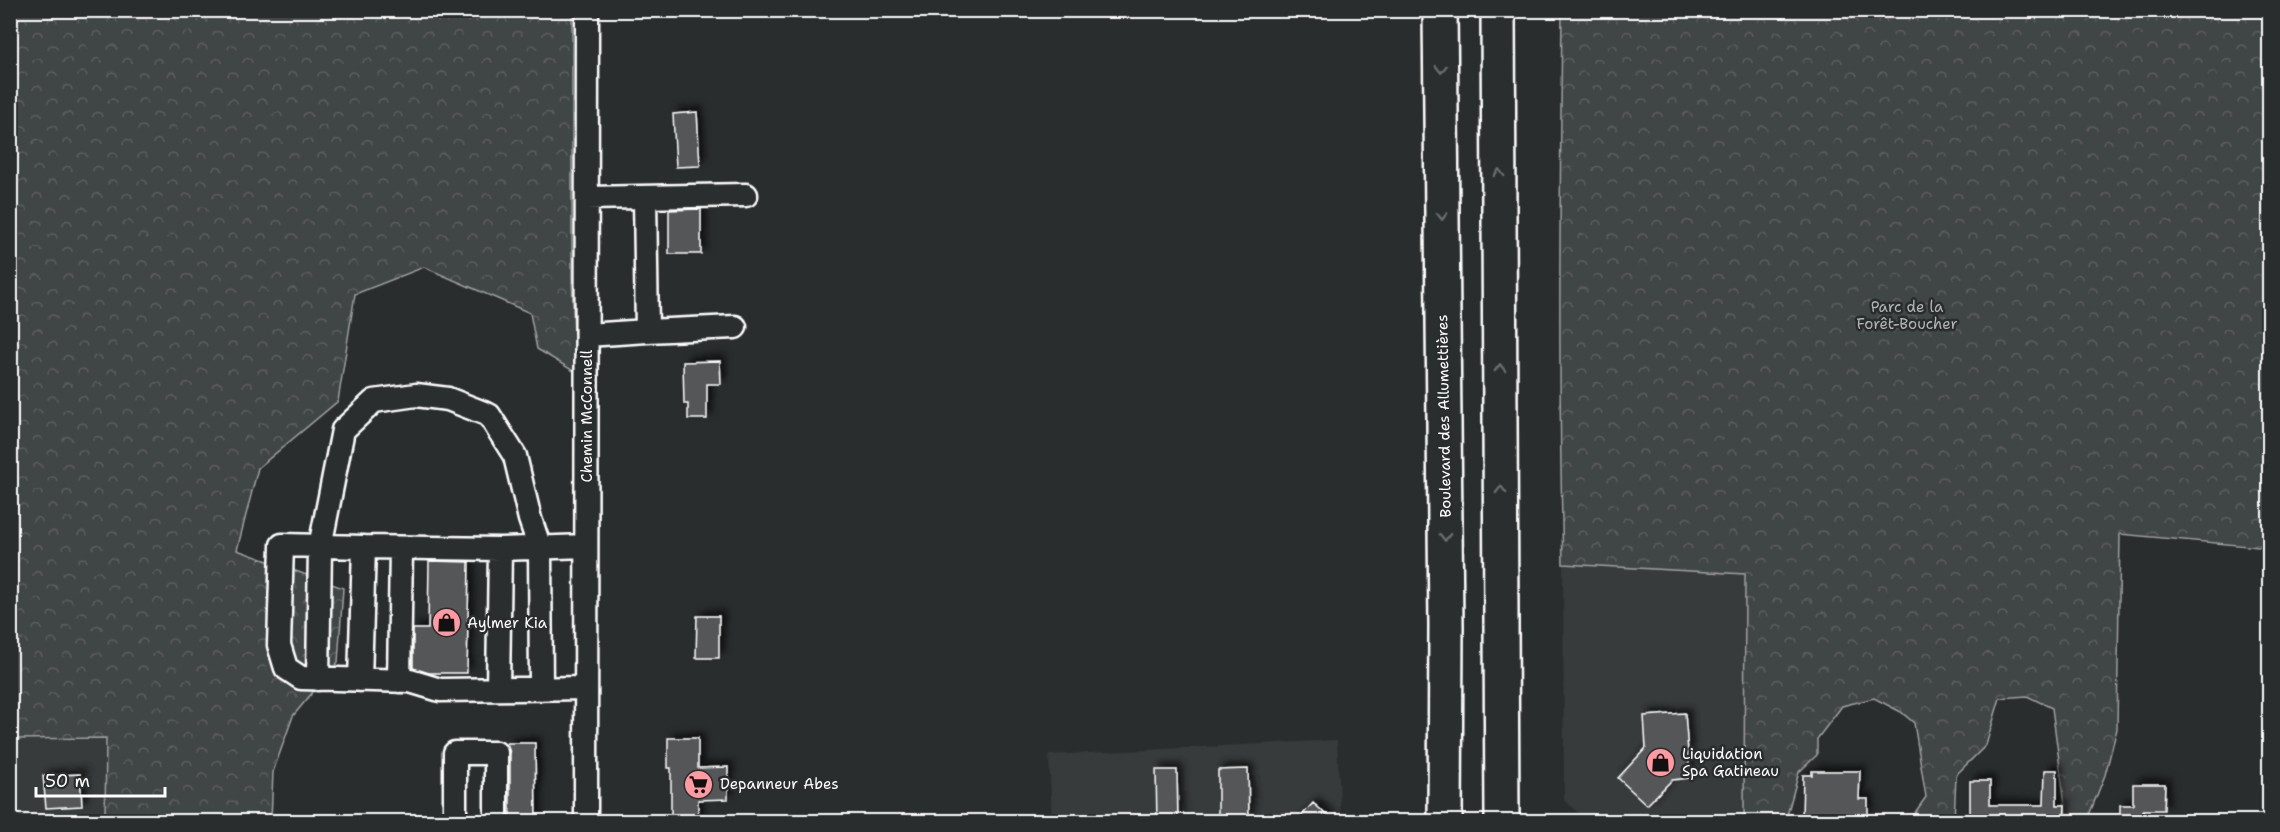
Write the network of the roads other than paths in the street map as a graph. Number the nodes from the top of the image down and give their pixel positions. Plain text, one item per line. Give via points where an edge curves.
1 (587, 10) edge
2 (1440, 10) edge
3 (1498, 10) edge
4 (746, 195) dead end
5 (645, 197) junction
6 (587, 198) junction
7 (735, 327) dead end
8 (647, 331) junction
9 (587, 335) junction
10 (586, 546) junction
11 (320, 547) junction
12 (364, 547) junction
13 (401, 548) junction
14 (540, 548) junction
15 (500, 549) junction
16 (1446, 626) junction
17 (1501, 633) junction
18 (318, 679) junction
19 (360, 680) junction
20 (399, 681) junction
21 (542, 688) junction
22 (586, 688) junction
23 (498, 689) junction
24 (456, 822) edge
25 (496, 822) edge
26 (586, 822) edge
27 (1423, 822) edge
28 (1445, 822) edge
29 (1502, 822) edge
30 (1525, 822) edge

1 - 6 street, Chemin McConnell
2 -> 16 highway, Boulevard des Allumettières
17 -> 3 highway
4 - 5 street
5 - 6 street
5 - 8 street
6 - 9 street, Chemin McConnell
7 - 8 street
8 - 9 street
9 - 10 street, Chemin McConnell
10 - 14 street
10 - 22 street, Chemin McConnell
11 - 12 street
11 - 14 street via 342,430 374,400 416,395 448,399 489,416 515,456
11 - 18 street
11 - 18 street via 282,545 279,645 286,668 301,678
12 - 13 street
12 - 19 street
13 - 15 street
13 - 20 street
14 - 15 street
14 - 21 street
15 - 23 street
16 - 27 highway
16 - 28 highway, Boulevard des Allumettières
17 - 29 highway
17 - 30 highway
18 - 19 street
19 - 20 street
20 - 23 street via 440,690
21 - 22 street
21 - 23 street
22 - 26 street, Chemin McConnell
24 - 25 street via 455,753 496,753

